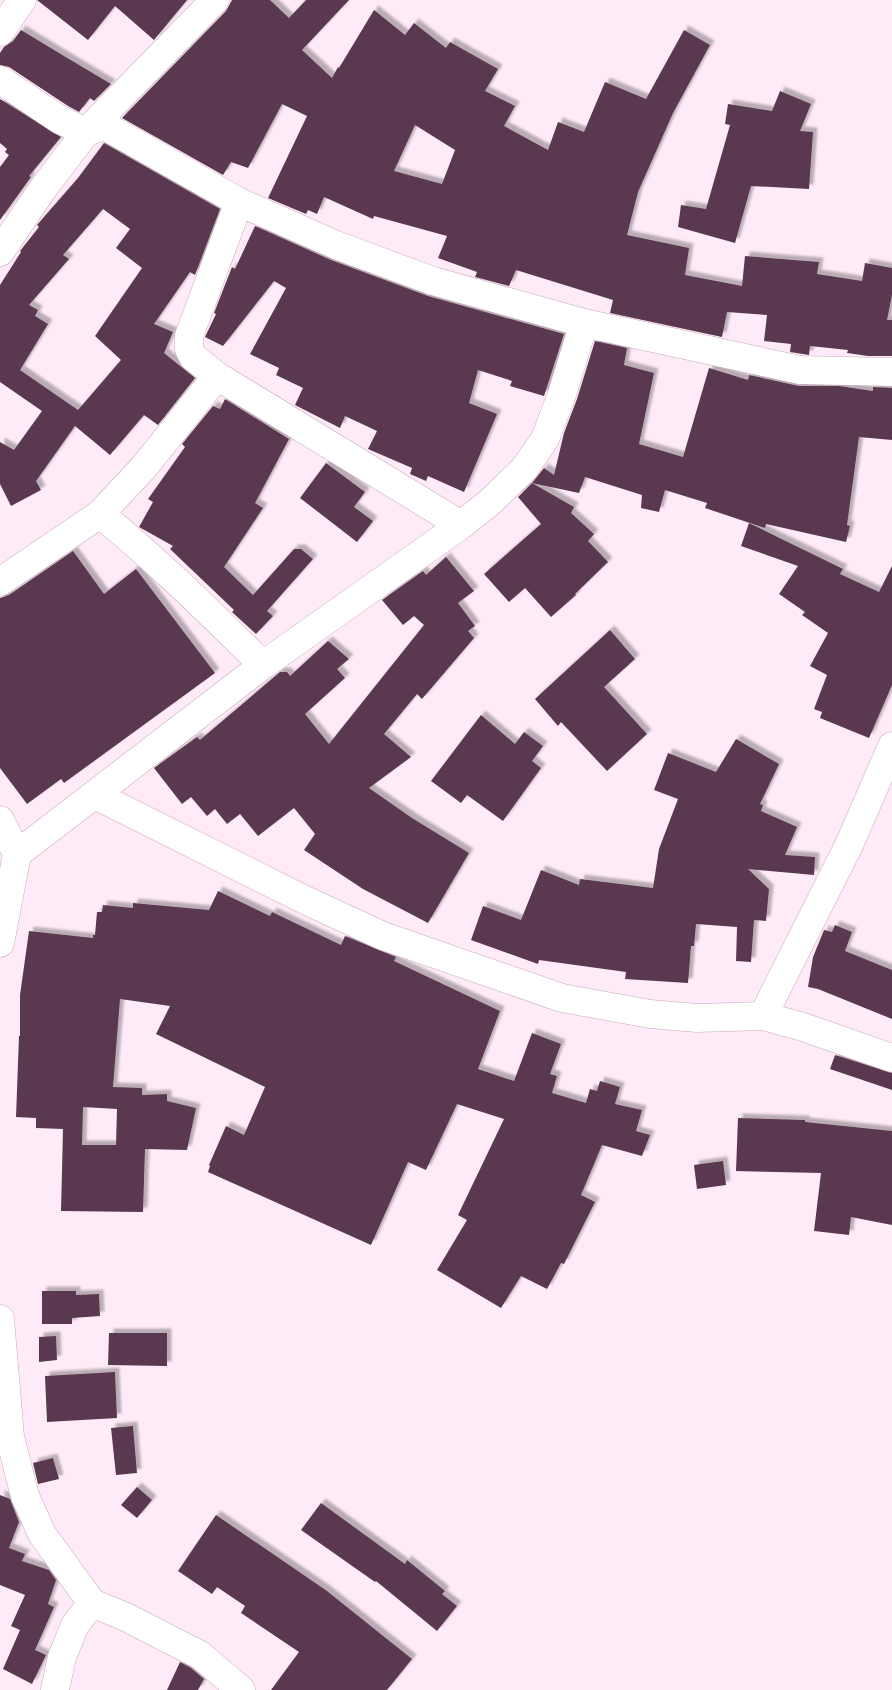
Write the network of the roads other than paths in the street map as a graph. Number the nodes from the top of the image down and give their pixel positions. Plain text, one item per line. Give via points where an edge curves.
1 (22, 0) edge
2 (215, 0) edge
3 (0, 32) edge
4 (0, 80) edge
5 (86, 132) junction
6 (238, 202) junction
7 (0, 252) edge
8 (584, 322) junction
9 (892, 372) edge
10 (218, 376) junction
11 (100, 514) junction
12 (461, 525) junction
13 (0, 582) edge
14 (263, 665) junction
15 (892, 746) edge
16 (95, 795) junction
17 (0, 820) edge
18 (17, 854) junction
19 (0, 943) edge
20 (763, 1016) junction
21 (892, 1058) edge
22 (0, 1320) edge
23 (92, 1603) junction
24 (55, 1690) edge
25 (241, 1690) edge

1 - 3 street
2 - 5 street
4 - 5 street via 60,120
5 - 6 street via 105,126
5 - 7 street
6 - 8 street via 336,245 433,281
6 - 10 street via 189,336 188,349 193,357
8 - 9 street via 800,370
8 - 12 street via 545,439 524,469
10 - 11 street via 144,467
10 - 12 street
11 - 13 street
11 - 14 street
12 - 14 street
14 - 16 street
15 - 20 street via 849,845
16 - 18 street
16 - 20 street via 383,936 553,995 650,1014 697,1018
17 - 18 street
18 - 19 street
20 - 21 street
22 - 23 street via 10,1437 25,1496 42,1534
23 - 24 street via 75,1625 62,1657
23 - 25 street via 200,1655

